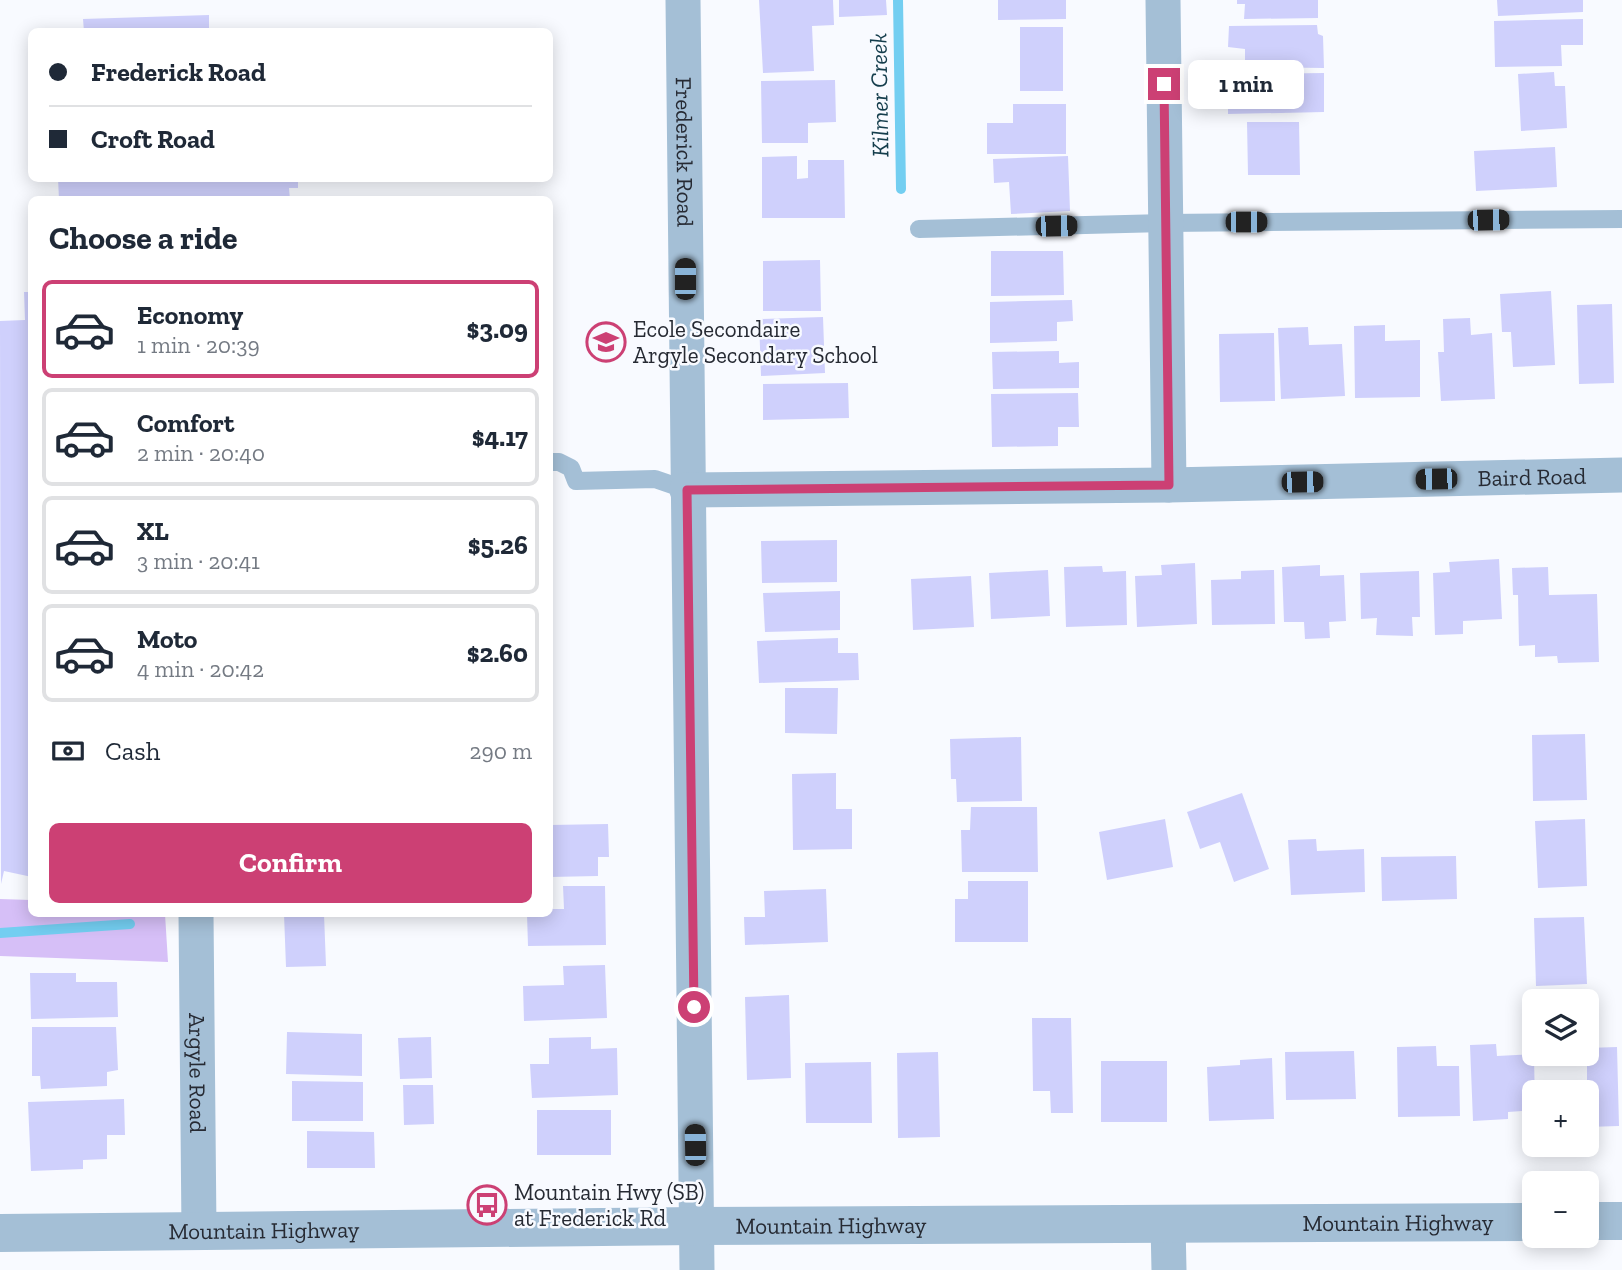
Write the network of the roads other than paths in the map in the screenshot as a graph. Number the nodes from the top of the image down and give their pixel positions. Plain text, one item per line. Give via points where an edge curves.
1 (683, 0) edge
2 (1163, 0) edge
3 (1622, 219) edge
4 (1166, 223) junction
5 (919, 229) dead end
6 (553, 462) edge
7 (1622, 475) edge
8 (1169, 485) junction
9 (687, 490) junction
10 (196, 917) edge
11 (1599, 1221) edge
12 (1622, 1221) edge
13 (1522, 1222) edge
14 (1168, 1224) junction
15 (696, 1226) junction
16 (199, 1231) junction
17 (0, 1233) edge
18 (697, 1270) edge
19 (1169, 1270) edge

1 - 9 street, Frederick Road
2 - 4 street
3 - 4 lane
4 - 5 lane
4 - 8 street
6 - 9 lane via 571,468 576,481 655,479
7 - 8 street, Baird Road
8 - 9 street, Baird Road
9 - 15 street, Frederick Road
10 - 16 street, Argyle Road
11 - 12 street
13 - 14 street, Mountain Highway
14 - 15 street, Mountain Highway
14 - 19 street
15 - 16 street, Mountain Highway
15 - 18 street, Frederick Road
16 - 17 street, Mountain Highway

